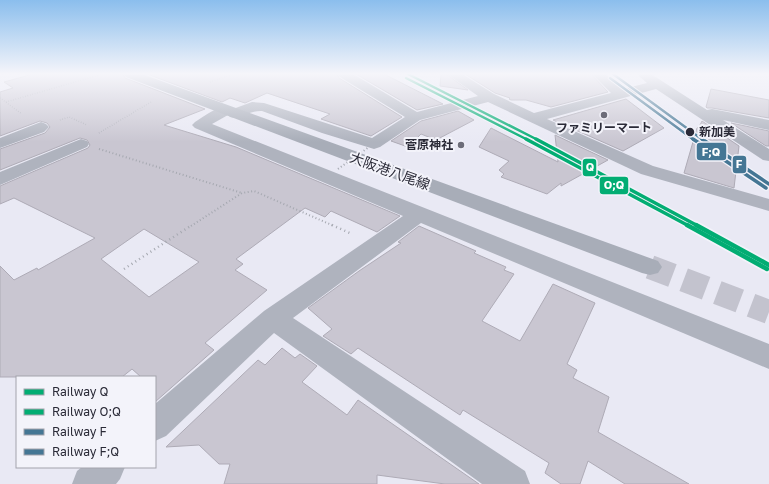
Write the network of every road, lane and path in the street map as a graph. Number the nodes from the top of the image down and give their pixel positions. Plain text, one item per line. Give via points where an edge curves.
1 (25, 97) edge
2 (190, 97) edge
3 (381, 97) edge
4 (489, 97) joint
5 (607, 97) edge
6 (677, 97) edge
7 (0, 98) edge
8 (155, 100) dead end
9 (697, 110) junction
10 (231, 112) junction
11 (415, 117) junction
12 (533, 118) junction
13 (769, 125) edge
14 (88, 126) dead end
15 (41, 127) joint
16 (95, 129) dead end
17 (0, 143) edge
18 (81, 144) joint
19 (369, 147) dead end
20 (769, 156) edge
21 (338, 169) dead end
22 (0, 179) edge
23 (242, 193) junction
24 (769, 205) edge
25 (420, 214) junction
26 (377, 244) junction
27 (650, 267) tunnel mouth
28 (124, 269) dead end
29 (273, 318) junction
30 (769, 357) edge
31 (156, 424) edge
32 (107, 468) edge
33 (90, 484) edge
34 (512, 484) edge

1 - 7 path via 6,102
2 - 10 main road, 大阪港八尾線
3 - 11 street
4 - 11 street
4 - 12 street
5 - 12 street
6 - 9 street
8 - 16 path via 102,132
9 - 13 street
9 - 20 street
10 - 11 street via 252,106 264,107 374,144
10 - 25 street via 200,125
10 - 27 main road, 大阪港八尾線
12 - 24 street via 647,170
14 - 15 path via 69,117
15 - 17 street
18 - 22 street
18 - 23 path
19 - 21 path, bridge
23 - 26 path via 254,191
23 - 28 path
25 - 26 street
25 - 30 street
26 - 29 street
29 - 31 street
29 - 34 street
32 - 33 street

